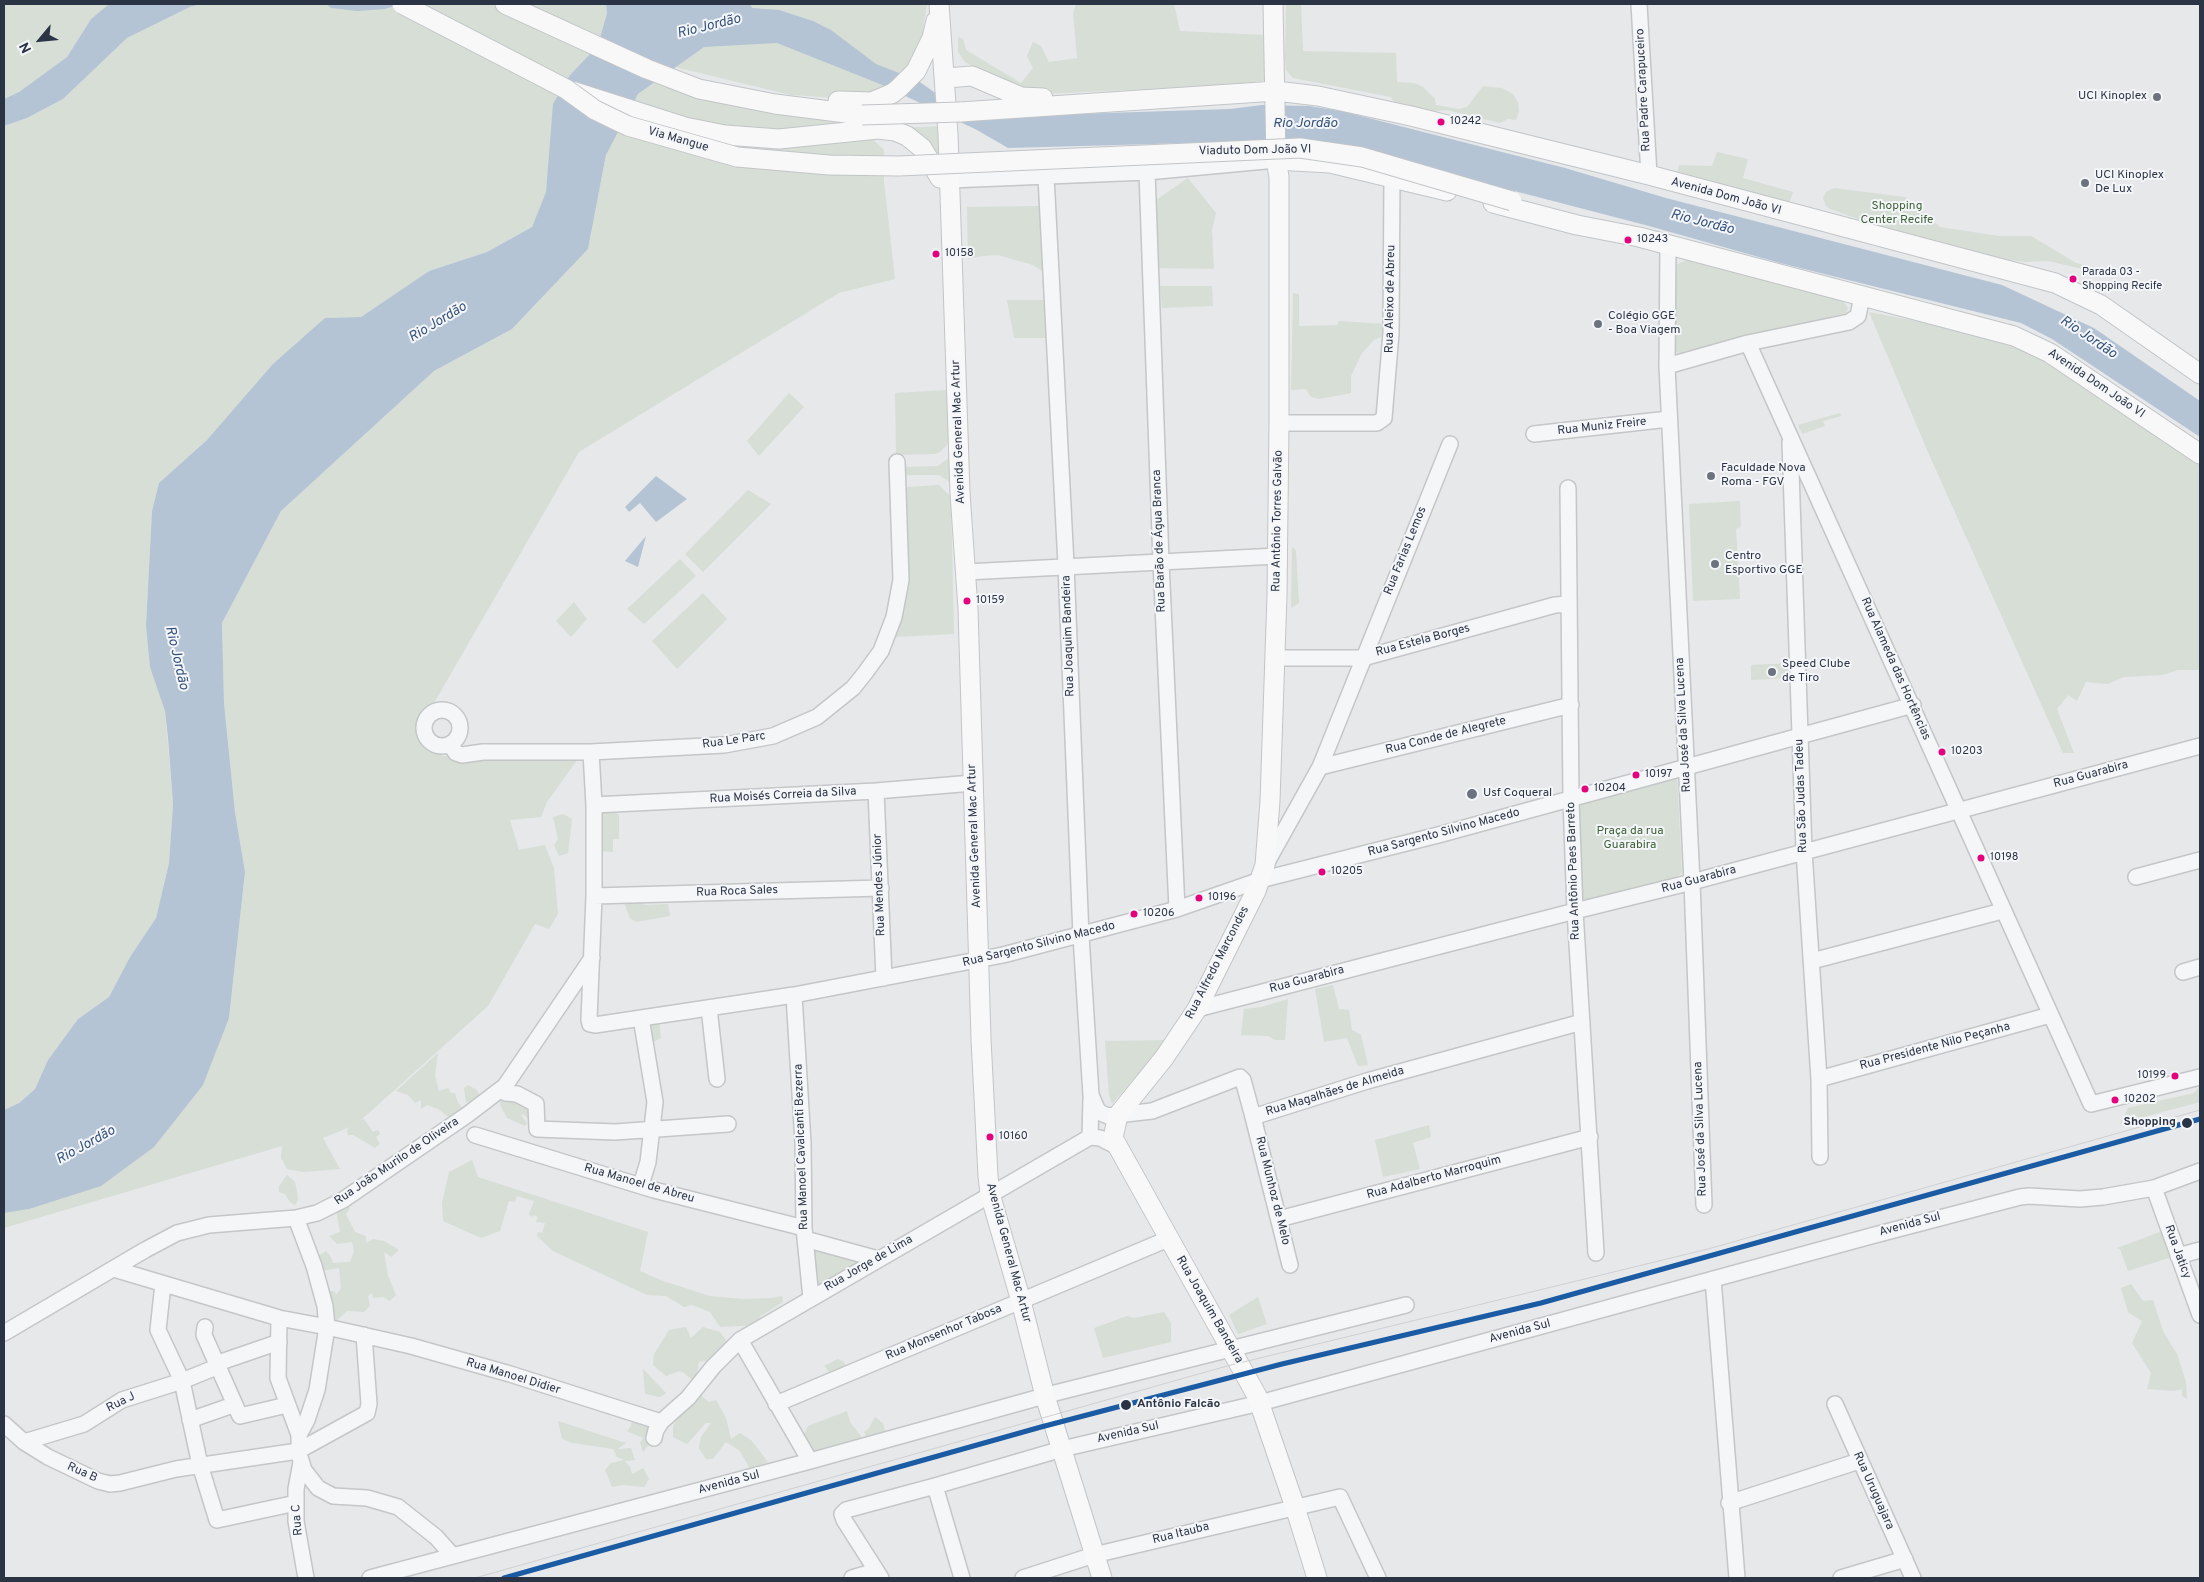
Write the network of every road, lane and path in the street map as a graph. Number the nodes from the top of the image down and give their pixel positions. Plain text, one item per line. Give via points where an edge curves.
1 (402, 4) edge
2 (505, 4) edge
3 (1273, 4) edge
4 (1639, 4) edge
5 (939, 7) edge
6 (648, 69) junction
7 (946, 84) junction
8 (566, 89) junction
9 (1221, 95) junction
10 (1281, 97) junction
11 (1281, 152) junction
12 (985, 162) joint
13 (1147, 172) junction
14 (1650, 175) junction
15 (1046, 176) junction
16 (1392, 177) junction
17 (950, 180) junction
18 (951, 204) junction
19 (1546, 216) junction
20 (1668, 244) junction
21 (1862, 296) junction
22 (1748, 344) junction
23 (1667, 366) junction
24 (2200, 374) edge
25 (1669, 419) junction
26 (1279, 423) junction
27 (1534, 434) dead end
28 (1790, 436) junction
29 (1450, 444) dead end
30 (2200, 454) edge
31 (897, 462) dead end
32 (1568, 488) dead end
33 (1277, 556) junction
34 (1161, 562) junction
35 (1066, 566) junction
36 (966, 572) junction
37 (1569, 604) junction
38 (1274, 658) junction
39 (1363, 658) junction
40 (1572, 704) junction
41 (1913, 705) junction
42 (1800, 737) junction
43 (455, 739) dead end
44 (2200, 746) edge
45 (591, 752) junction
46 (1320, 767) junction
47 (1686, 767) junction
48 (973, 783) junction
49 (876, 791) junction
50 (1571, 799) junction
51 (594, 805) junction
52 (1958, 810) junction
53 (1804, 851) junction
54 (2200, 860) edge
55 (1263, 873) junction
56 (2136, 877) dead end
57 (1692, 882) junction
58 (881, 888) junction
59 (594, 896) junction
60 (1177, 909) junction
61 (1575, 911) junction
62 (2002, 911) junction
63 (1081, 936) junction
64 (592, 958) junction
65 (978, 962) junction
66 (1812, 962) junction
67 (2200, 967) edge
68 (2183, 972) dead end
69 (884, 978) junction
70 (794, 995) junction
71 (709, 1008) junction
72 (1197, 1009) junction
73 (2050, 1015) junction
74 (641, 1018) junction
75 (1582, 1022) junction
76 (2200, 1077) edge
77 (717, 1079) dead end
78 (1819, 1079) junction
79 (500, 1090) junction
80 (1091, 1095) junction
81 (1118, 1115) junction
82 (1253, 1117) junction
83 (728, 1124) dead end
84 (653, 1129) junction
85 (475, 1135) dead end
86 (1090, 1137) junction
87 (1590, 1137) junction
88 (1116, 1146) junction
89 (1820, 1157) dead end
90 (2200, 1171) edge
91 (641, 1186) junction
92 (2154, 1188) junction
93 (990, 1194) junction
94 (1704, 1205) dead end
95 (296, 1218) junction
96 (1279, 1219) junction
97 (805, 1234) junction
98 (1168, 1239) junction
99 (2200, 1250) edge
100 (1596, 1253) dead end
101 (2178, 1256) junction
102 (878, 1259) junction
103 (1290, 1265) dead end
104 (114, 1269) junction
105 (1713, 1279) junction
106 (163, 1284) junction
107 (811, 1298) junction
108 (1021, 1300) junction
109 (1406, 1305) dead end
110 (2200, 1315) edge
111 (279, 1318) junction
112 (327, 1327) junction
113 (205, 1328) dead end
114 (4, 1333) edge
115 (364, 1335) junction
116 (740, 1340) junction
117 (279, 1342) junction
118 (1230, 1348) junction
119 (219, 1365) junction
120 (182, 1382) junction
121 (1045, 1396) junction
122 (1260, 1402) junction
123 (776, 1404) junction
124 (1835, 1404) dead end
125 (287, 1405) junction
126 (236, 1410) junction
127 (190, 1420) junction
128 (661, 1422) junction
129 (4, 1424) edge
130 (299, 1435) junction
131 (654, 1438) dead end
132 (24, 1442) junction
133 (1062, 1449) junction
134 (300, 1456) junction
135 (810, 1461) junction
136 (1859, 1461) junction
137 (200, 1465) junction
138 (935, 1486) junction
139 (296, 1503) junction
140 (1729, 1503) junction
141 (1295, 1506) junction
142 (1094, 1555) junction
143 (453, 1556) junction
144 (1905, 1560) junction
145 (878, 1575) edge
146 (306, 1578) edge
147 (370, 1578) edge
148 (852, 1578) edge
149 (962, 1578) edge
150 (1023, 1578) edge
151 (1102, 1578) edge
152 (1317, 1578) edge
153 (1378, 1578) edge
154 (1736, 1578) edge
155 (1841, 1578) edge
156 (1913, 1578) edge

1 - 8 main road, Via Mangue, bridge
2 - 6 main road
3 - 10 main road, Rua Antônio Torres Galvão
4 - 14 street, Rua Padre Carapuceiro
5 - 6 main road via 932,38 916,71 893,93 872,102 811,98 741,88 676,72
5 - 7 main road, Avenida General Mac Artur
6 - 9 main road, bridge via 700,89 816,111 862,115
7 - 9 main road via 974,77 1012,94 1031,98 1210,88
7 - 17 main road, Avenida General Mac Artur
8 - 12 main road, Via Mangue, bridge via 595,110 628,126 736,157 829,165
8 - 18 main road via 685,127 725,135 779,138 895,131 922,148 943,183
9 - 10 main road, Avenida Dom João VI
10 - 11 main road, Rua Antônio Torres Galvão
10 - 14 main road, Avenida Dom João VI via 1318,96
11 - 13 street
11 - 16 main road
11 - 26 main road, Rua Antônio Torres Galvão
12 - 19 main road, Viaduto Dom João VI, bridge via 1300,148 1362,157 1512,201
13 - 15 street
13 - 34 street, Rua Barão de Água Branca
14 - 24 main road, Avenida Dom João VI via 2055,283 2101,305
15 - 17 street
15 - 35 street, Rua Joaquim Bandeira
16 - 19 main road
16 - 26 street, Rua Aleixo de Abreu via 1391,334 1384,418 1382,421
17 - 18 main road, Avenida General Mac Artur
18 - 36 main road, Avenida General Mac Artur via 960,493
19 - 20 main road, Avenida Dom João VI
20 - 21 main road, Avenida Dom João VI
20 - 23 street, Rua José da Silva Lucena
21 - 22 street via 1858,316 1849,322
21 - 30 main road, Avenida Dom João VI via 2014,336 2050,352
22 - 23 street
22 - 28 street, Rua Alameda das Hortências
23 - 25 street, Rua José da Silva Lucena
25 - 27 street, Rua Muniz Freire
25 - 47 street, Rua José da Silva Lucena
26 - 33 main road, Rua Antônio Torres Galvão
28 - 41 street, Rua Alameda das Hortências
28 - 42 street, Rua São Judas Tadeu
29 - 39 street, Rua Farias Lemos
31 - 45 street, Rua Le Parc via 901,580 898,604 881,651 853,688 817,717 773,736 724,745
32 - 37 street, Rua Antônio Paes Barreto
33 - 34 street
33 - 38 main road, Rua Antônio Torres Galvão
34 - 35 street
34 - 60 street, Rua Barão de Água Branca
35 - 36 street
35 - 63 street, Rua Joaquim Bandeira
36 - 48 main road, Avenida General Mac Artur
37 - 39 street, Rua Estela Borges
37 - 40 street, Rua Antônio Paes Barreto
38 - 39 street, Rua Estela Borges
38 - 55 main road, Rua Antônio Torres Galvão via 1270,801
39 - 46 street, Rua Alfredo Marcondes
40 - 46 street, Rua Conde de Alegrete
40 - 50 street, Rua Antônio Paes Barreto
41 - 42 street, Rua Sargento Silvino Macedo
41 - 52 street, Rua Alameda das Hortências
42 - 47 street, Rua Sargento Silvino Macedo
42 - 53 street, Rua São Judas Tadeu
43 - 45 street, Rua Le Parc via 482,752
44 - 52 street, Rua Guarabira
45 - 51 street
46 - 55 street, Rua Alfredo Marcondes
47 - 50 street, Rua Sargento Silvino Macedo
47 - 57 street, Rua José da Silva Lucena
48 - 49 street, Rua Moisés Correia da Silva
48 - 65 main road, Avenida General Mac Artur
49 - 51 street, Rua Moisés Correia da Silva
49 - 58 street, Rua Mendes Júnior
50 - 55 street, Rua Sargento Silvino Macedo
50 - 61 street, Rua Antônio Paes Barreto
51 - 59 street
52 - 53 street, Rua Guarabira
52 - 62 street, Rua Alameda das Hortências
53 - 57 street, Rua Guarabira
53 - 66 street, Rua São Judas Tadeu
54 - 56 street
55 - 60 street, Rua Sargento Silvino Macedo
55 - 72 main road, Rua Alfredo Marcondes
57 - 61 street, Rua Guarabira
57 - 94 street, Rua José da Silva Lucena
58 - 59 street, Rua Roca Sales
58 - 69 street, Rua Mendes Júnior
59 - 64 street
60 - 63 street, Rua Sargento Silvino Macedo
61 - 72 street, Rua Guarabira
61 - 75 street, Rua Antônio Paes Barreto
62 - 66 street
62 - 73 street, Rua Alameda das Hortências
63 - 65 street, Rua Sargento Silvino Macedo
63 - 80 street, Rua Joaquim Bandeira
64 - 74 street, Rua Sargento Silvino Macedo via 590,1024
64 - 79 street, Rua João Murilo de Oliveira
65 - 69 street, Rua Sargento Silvino Macedo
65 - 93 main road, Avenida General Mac Artur
66 - 78 street, Rua São Judas Tadeu
67 - 68 street
69 - 70 street, Rua Sargento Silvino Macedo
70 - 71 street, Rua Sargento Silvino Macedo
70 - 97 street, Rua Manoel Cavalcanti Bezerra
71 - 74 street, Rua Sargento Silvino Macedo
71 - 77 street
72 - 81 main road, Rua Alfredo Marcondes via 1164,1058
73 - 76 street, Rua Alameda das Hortências via 2091,1104
73 - 78 street, Rua Presidente Nilo Peçanha
74 - 84 street via 655,1102
75 - 82 street, Rua Magalhães de Almeida via 1367,1081
75 - 87 street, Rua Antônio Paes Barreto
78 - 89 street, Rua São Judas Tadeu
79 - 84 street via 536,1104 537,1129 596,1132
79 - 95 street, Rua João Murilo de Oliveira via 343,1200 317,1213
80 - 81 street via 1101,1113
80 - 86 street, Rua Joaquim Bandeira
81 - 82 street, Rua Magalhães de Almeida via 1152,1111 1240,1077
81 - 88 main road, Rua Joaquim Bandeira via 1113,1132
82 - 96 street, Rua Munhoz de Melo
83 - 84 street
84 - 91 street
85 - 91 street, Rua Manoel de Abreu
86 - 88 street
86 - 93 street, Rua Jorge de Lima
87 - 96 street, Rua Adalberto Marroquim
87 - 100 street, Rua Antônio Paes Barreto
88 - 98 main road, Rua Joaquim Bandeira
90 - 92 street, Avenida Sul
91 - 97 street, Rua Manoel de Abreu
92 - 101 street, Rua Jaticy
92 - 105 street, Avenida Sul via 2080,1199 2020,1197
93 - 102 street, Rua Jorge de Lima
93 - 108 main road, Avenida General Mac Artur
95 - 104 street, Rua João Murilo de Oliveira via 193,1228
95 - 112 street via 316,1274
96 - 103 street, Rua Munhoz de Melo
97 - 102 street, Rua Manoel de Abreu
97 - 107 street, Rua Manoel Cavalcanti Bezerra
98 - 108 street, Rua Monsenhor Tabosa
98 - 118 main road, Rua Joaquim Bandeira
99 - 101 street
101 - 110 street, Rua Jaticy
102 - 107 street, Rua Jorge de Lima
104 - 106 street, Rua Manoel Didier
104 - 114 street, Rua João Murilo de Oliveira
105 - 122 street, Avenida Sul
105 - 140 street
106 - 111 street, Rua Manoel Didier
106 - 120 street via 158,1330
107 - 116 street, Rua Jorge de Lima
108 - 121 main road, Avenida General Mac Artur
108 - 123 street, Rua Monsenhor Tabosa
109 - 118 street, Avenida Sul
111 - 112 street, Rua Manoel Didier
111 - 117 street
112 - 115 street, Rua Manoel Didier
112 - 130 street via 317,1390
113 - 119 street via 204,1335
115 - 128 street, Rua Manoel Didier via 510,1374
115 - 134 street, Rua B via 369,1404 366,1416
116 - 123 street
116 - 128 street, Rua Jorge de Lima via 688,1398
117 - 119 street, Rua J
117 - 125 street via 278,1378
118 - 121 street, Avenida Sul
118 - 122 main road, Rua Joaquim Bandeira
119 - 120 street, Rua J
119 - 126 street
120 - 127 street
120 - 132 street, Rua J via 122,1400 84,1424
121 - 133 main road, Avenida General Mac Artur
121 - 135 street, Avenida Sul
122 - 133 street, Avenida Sul
122 - 141 main road, Rua Joaquim Bandeira
123 - 135 street
124 - 136 street, Rua Uruguajara
125 - 126 street
125 - 130 street
126 - 127 street
127 - 137 street
128 - 131 street, Rua Jorge de Lima
129 - 132 street, Rua B
130 - 134 street
132 - 137 street, Rua B via 48,1457 110,1484
133 - 138 street, Avenida Sul
133 - 142 main road, Avenida General Mac Artur
134 - 137 street, Rua B
134 - 139 street, Rua C
134 - 143 street via 311,1481 324,1492 398,1507 436,1537
135 - 143 street, Avenida Sul
136 - 140 street
136 - 144 street, Rua Uruguajara
137 - 139 street via 217,1520
138 - 145 street, Avenida Sul via 846,1510 842,1514
138 - 149 street
139 - 146 street, Rua C
140 - 154 street
141 - 142 street, Rua Itauba
141 - 152 main road, Rua Joaquim Bandeira
141 - 153 street, Rua Itauba via 1340,1497
142 - 150 street, Rua Itauba
142 - 151 main road, Avenida General Mac Artur
143 - 147 street, Avenida Sul
144 - 155 street
144 - 156 street, Rua Uruguajara
145 - 148 street

